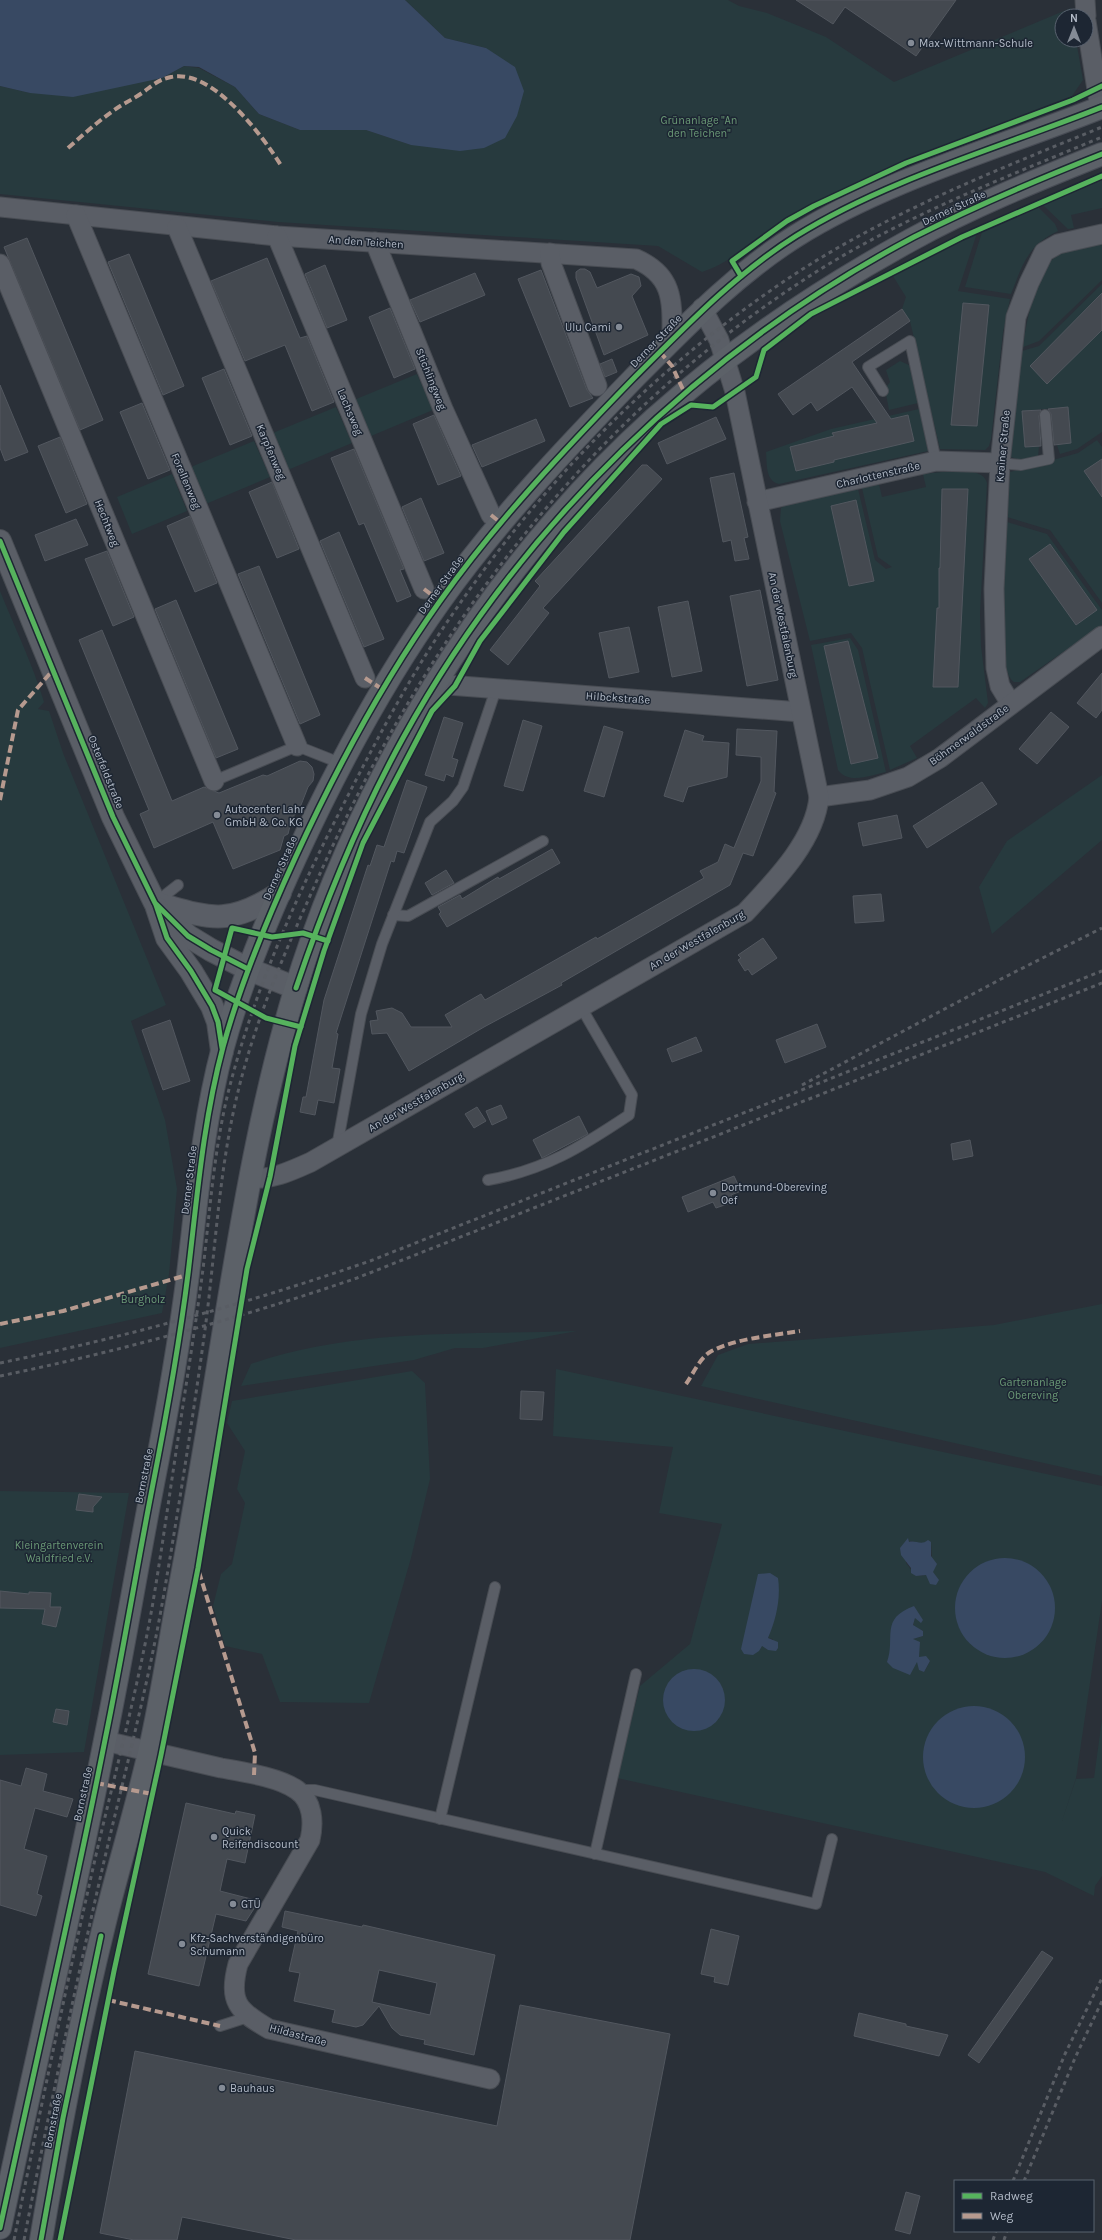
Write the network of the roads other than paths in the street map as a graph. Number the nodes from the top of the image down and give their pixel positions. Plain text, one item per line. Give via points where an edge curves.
1 (1091, 48) edge
2 (1101, 108) edge
3 (1102, 154) edge
4 (0, 207) edge
5 (76, 215) junction
6 (177, 227) junction
7 (1102, 234) edge
8 (277, 236) junction
9 (375, 242) junction
10 (550, 253) junction
11 (0, 264) edge
12 (702, 308) junction
13 (672, 340) junction
14 (726, 360) junction
15 (597, 386) dead end
16 (883, 391) dead end
17 (1045, 415) dead end
18 (936, 461) junction
19 (1000, 463) junction
20 (757, 502) junction
21 (490, 515) dead end
22 (0, 541) edge
23 (424, 589) dead end
24 (1102, 636) edge
25 (365, 678) dead end
26 (435, 684) junction
27 (496, 689) junction
28 (1011, 704) junction
29 (801, 712) junction
30 (297, 746) junction
31 (340, 763) junction
32 (214, 781) joint
33 (819, 797) junction
34 (543, 841) dead end
35 (178, 885) dead end
36 (280, 893) junction
37 (155, 903) junction
38 (393, 915) junction
39 (248, 969) junction
40 (296, 988) junction
41 (581, 1007) junction
42 (222, 1051) junction
43 (337, 1147) junction
44 (251, 1178) junction
45 (488, 1180) dead end
46 (221, 1350) joint
47 (175, 1362) joint
48 (495, 1587) dead end
49 (636, 1674) dead end
50 (105, 1741) junction
51 (150, 1752) junction
52 (298, 1790) junction
53 (440, 1819) junction
54 (832, 1839) dead end
55 (595, 1854) junction
56 (248, 2017) junction
57 (220, 2026) dead end
58 (490, 2079) dead end
59 (0, 2228) edge
60 (41, 2240) edge

1 - 2 street
2 - 12 main road, Derner Straße via 911,180 829,217 763,259
3 - 14 main road, Derner Straße via 1040,179 914,238 822,293
4 - 5 street, An den Teichen
5 - 6 street, An den Teichen
5 - 30 street, Forellenweg
6 - 8 street, An den Teichen
6 - 25 street, Karpfenweg
7 - 19 street, Krainer Straße via 1058,244 1044,252 1028,283 1016,317
8 - 9 street, An den Teichen
8 - 23 street, Lachsweg
9 - 10 street, An den Teichen
9 - 21 street, Stichlingweg via 443,409
10 - 13 street, An den Teichen via 636,259 651,265 668,289 672,306
10 - 15 street via 551,263
11 - 32 street, Hechtweg
12 - 13 main road, Derner Straße
12 - 14 street, An der Westfalenburg via 715,331
13 - 31 main road, Derner Straße via 566,449 473,557 396,666
14 - 20 street, An der Westfalenburg via 750,454
14 - 26 main road, Derner Straße via 655,418 579,496 476,622
16 - 18 lane via 868,368 910,341
17 - 19 lane via 1049,459 1021,465
18 - 19 street, Charlottenstraße
18 - 20 street, Charlottenstraße
19 - 28 street, Krainer Straße via 994,629 996,668 1000,686
20 - 29 street, An der Westfalenburg
22 - 37 street, Osterfeldstraße via 113,817
24 - 28 street, Böhmerwaldstraße
26 - 27 street, Hilbckstraße
26 - 40 main road, Derner Straße via 404,736 357,828 313,936
27 - 29 street, Hilbckstraße
27 - 38 lane via 463,787 453,801 430,822
28 - 33 street, Böhmerwaldstraße via 940,758 908,777 870,790
29 - 33 street, An der Westfalenburg
30 - 31 lane
30 - 32 lane
31 - 36 main road, Derner Straße
33 - 41 street, An der Westfalenburg via 818,807 806,836 780,876 746,913
34 - 38 lane via 408,916
35 - 37 lane
36 - 37 street via 257,907 226,917 209,917
36 - 39 main road, Derner Straße
37 - 39 street, Osterfeldstraße via 188,936
37 - 42 street via 167,938 191,970 212,1006 218,1022
38 - 43 lane via 361,1014
39 - 40 street, Osterfeldstraße
39 - 42 main road, Derner Straße
40 - 44 main road, Derner Straße via 276,1060
41 - 43 street, An der Westfalenburg
41 - 45 lane via 632,1095 629,1115 566,1155 537,1168
42 - 47 main road, Derner Straße via 206,1125
43 - 44 street, An der Westfalenburg via 288,1172 260,1179
44 - 46 main road, Derner Straße
46 - 51 main road, Bornstraße
47 - 50 main road, Bornstraße
48 - 53 lane
49 - 55 lane
50 - 51 street
50 - 59 main road, Bornstraße
51 - 52 street via 254,1775
51 - 60 main road, Bornstraße via 98,1951 63,2118
52 - 53 lane via 315,1790
52 - 56 street, Hildastraße via 311,1810 313,1827 304,1852 238,1964 234,1992 238,2006
53 - 55 lane
54 - 55 lane via 816,1904
56 - 57 lane
56 - 58 street, Hildastraße via 269,2029

